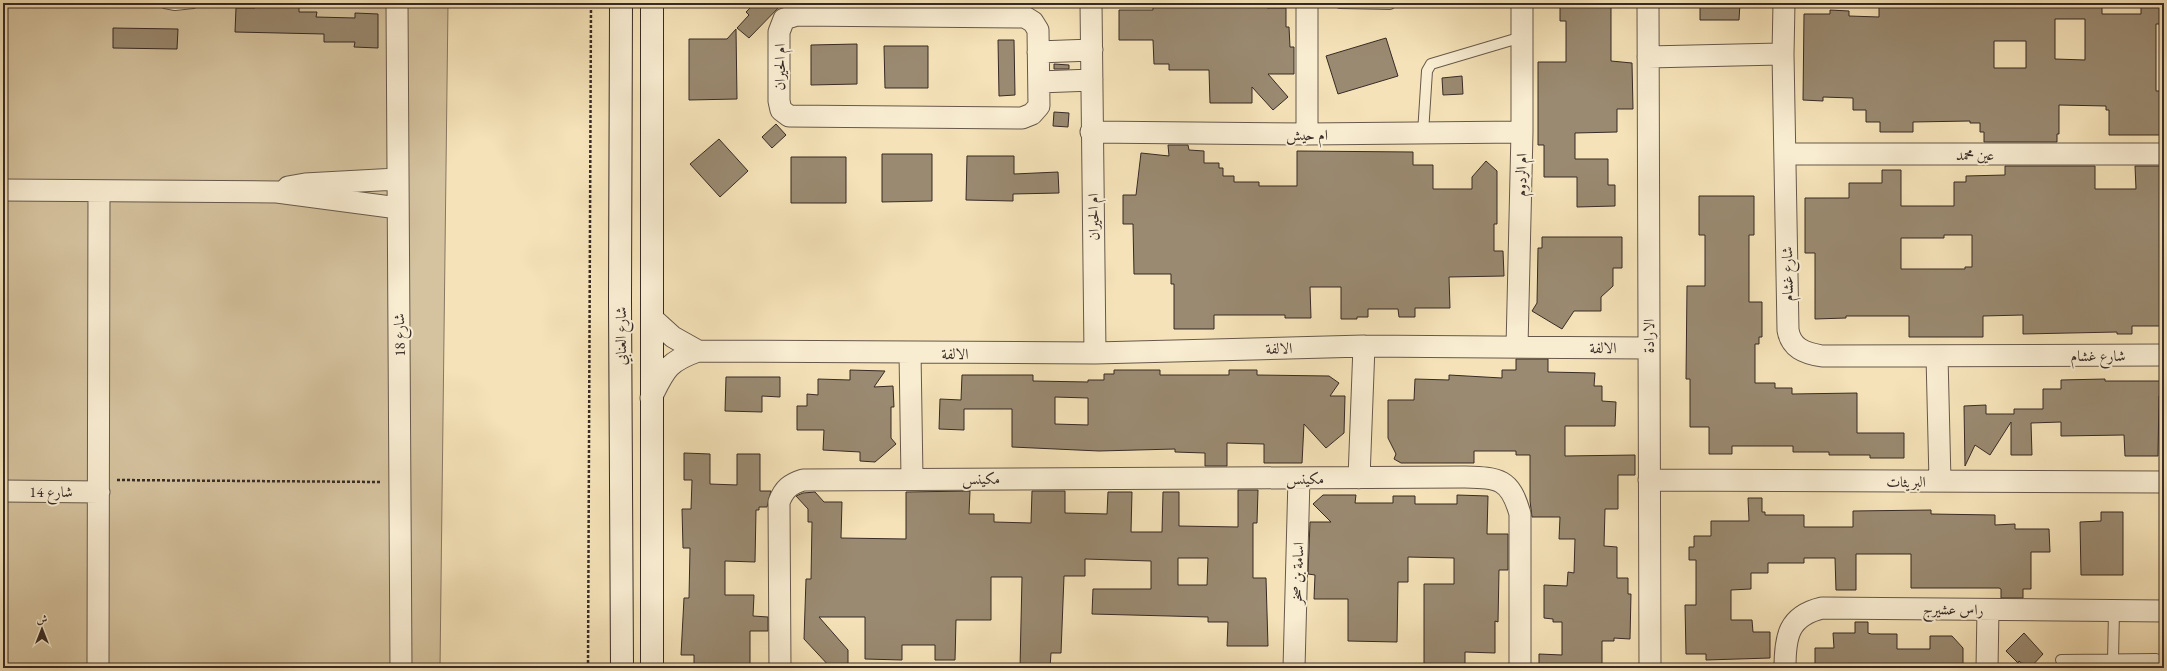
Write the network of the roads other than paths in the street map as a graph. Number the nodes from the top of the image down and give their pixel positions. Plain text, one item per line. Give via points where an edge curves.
1 (165, 3) edge
2 (193, 3) edge
3 (397, 3) edge
4 (621, 3) edge
5 (652, 3) edge
6 (1091, 3) edge
7 (1307, 3) edge
8 (1340, 3) edge
9 (1522, 3) edge
10 (1648, 3) edge
11 (1784, 3) edge
12 (1390, 4) edge
13 (1522, 37) junction
14 (1092, 50) junction
15 (1038, 52) junction
16 (1783, 54) junction
17 (1648, 57) junction
18 (1092, 80) junction
19 (1038, 82) junction
20 (1091, 132) junction
21 (1522, 132) junction
22 (1423, 133) junction
23 (1307, 134) junction
24 (1786, 154) junction
25 (2164, 154) edge
26 (397, 178) junction
27 (3, 190) edge
28 (99, 191) junction
29 (277, 192) junction
30 (398, 208) junction
31 (652, 318) junction
32 (1364, 346) junction
33 (1517, 347) junction
34 (1648, 348) junction
35 (698, 351) junction
36 (910, 352) junction
37 (1095, 353) junction
38 (2164, 355) edge
39 (1937, 356) junction
40 (651, 398) junction
41 (912, 478) junction
42 (1299, 478) junction
43 (1359, 478) junction
44 (1649, 480) junction
45 (1940, 481) junction
46 (2164, 482) edge
47 (99, 486) junction
48 (3, 491) edge
49 (1988, 610) junction
50 (2114, 611) junction
51 (2164, 611) edge
52 (2156, 659) dead end
53 (2061, 660) dead end
54 (2113, 660) junction
55 (98, 668) edge
56 (401, 668) edge
57 (622, 668) edge
58 (652, 668) edge
59 (780, 668) edge
60 (1294, 668) edge
61 (1520, 668) edge
62 (1650, 668) edge
63 (1785, 668) edge
64 (1987, 668) edge

1 - 2 lane
3 - 26 street, شارع 18
4 - 57 street, شارع العنابي
5 - 31 street
6 - 14 street, ام الحيران
7 - 23 street
8 - 12 lane
9 - 13 street, ام الردوم
10 - 17 street, الارادة
11 - 16 street, شارع غشام
13 - 21 street, ام الردوم
13 - 22 lane via 1431,64 1427,71
14 - 15 street
14 - 18 street, ام الحيران
15 - 19 street, ام الحيران
15 - 19 street, ام الحيران via 1038,30 1034,22 1025,17 797,15 784,19 779,32 779,101 781,110 789,116 1022,118 1032,114 1038,106
16 - 17 street
16 - 24 street, شارع غشام
17 - 34 street, الارادة
18 - 19 street
18 - 20 street, ام الحيران
20 - 23 street, ام حيش
20 - 37 street, ام الحيران
21 - 22 street, ام حيش
21 - 33 street, ام الردوم
22 - 23 street, ام حيش
24 - 25 street, عين محمد
24 - 39 street, شارع غشام via 1790,340 1797,348 1809,354 1822,356
26 - 29 street via 305,184
26 - 30 street, شارع 18
27 - 28 street
28 - 29 street
28 - 47 street
29 - 30 street
30 - 56 street, شارع 18
31 - 35 street, الالفة via 673,337
31 - 40 street
32 - 33 street, الالفة
32 - 37 street, الالفة
32 - 43 street
33 - 34 street, الالفة
34 - 44 street, الارادة
35 - 36 street, الالفة
35 - 40 street, الالفة via 671,364
36 - 37 street, الالفة
36 - 41 street
38 - 39 street, شارع غشام
39 - 45 street
40 - 58 street
41 - 42 street, مكينس
41 - 59 street, مكينس via 802,480 792,483 783,491 779,502
42 - 43 street, مكينس
42 - 60 street, اسامة بن صخر
43 - 61 street, مكينس via 1486,477 1505,484 1515,495 1520,514
44 - 45 street, البريثات
44 - 62 street, الارادة
45 - 46 street, البريثات
47 - 48 street, شارع 14
47 - 55 street
49 - 50 street, راس عشيرج
49 - 63 street, راس عشيرج via 1822,608 1810,611 1800,617 1787,636
49 - 64 street
50 - 51 street, راس عشيرج
50 - 54 lane
52 - 54 lane
53 - 54 lane

